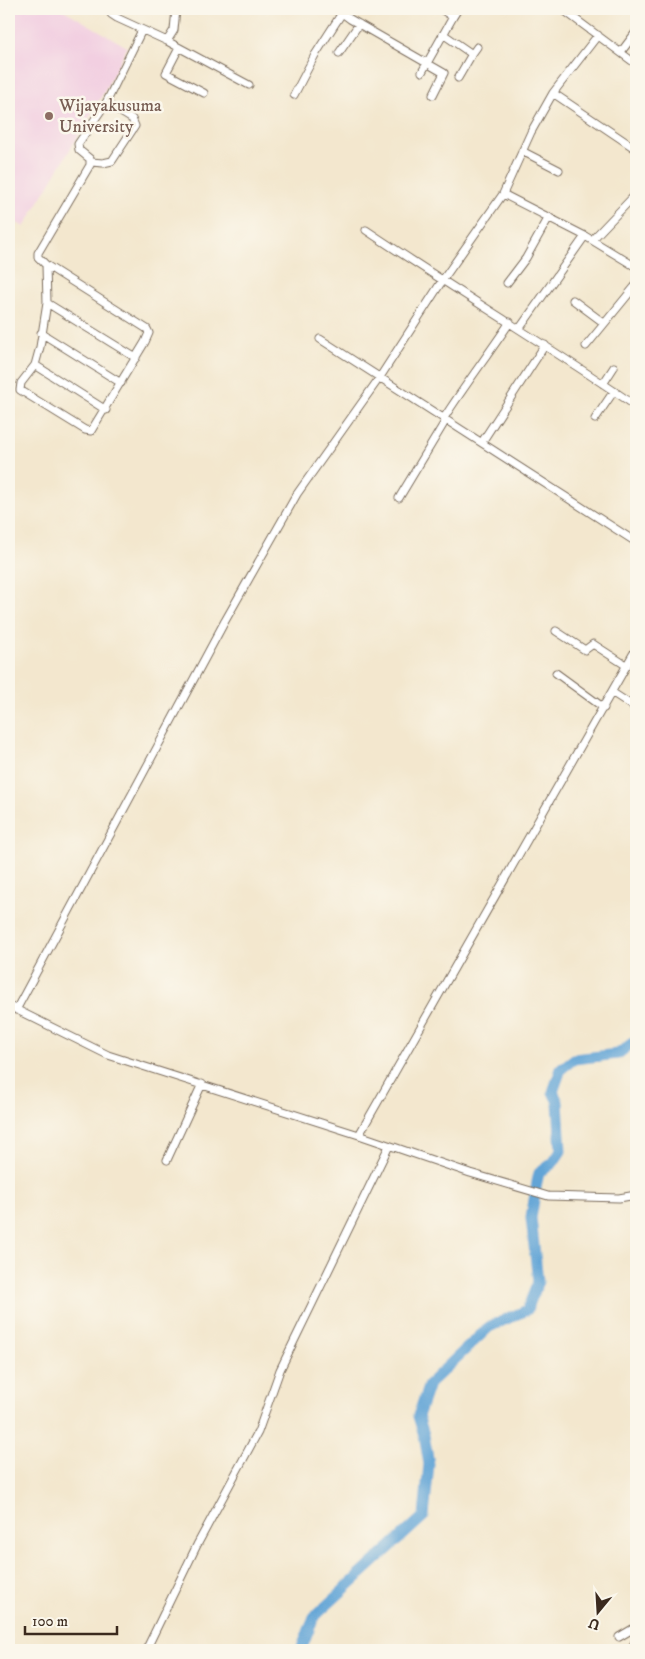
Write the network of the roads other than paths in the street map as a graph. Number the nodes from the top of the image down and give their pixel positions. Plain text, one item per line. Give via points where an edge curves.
1 (111, 9) edge
2 (176, 9) edge
3 (333, 9) edge
4 (441, 9) edge
5 (458, 9) edge
6 (562, 9) edge
7 (344, 11) edge
8 (453, 17) junction
9 (359, 24) junction
10 (142, 30) junction
11 (636, 32) edge
12 (443, 34) junction
13 (598, 36) junction
14 (167, 41) junction
15 (477, 47) dead end
16 (179, 48) junction
17 (621, 52) junction
18 (339, 53) dead end
19 (472, 54) junction
20 (427, 63) junction
21 (636, 64) edge
22 (422, 72) dead end
23 (458, 78) dead end
24 (248, 84) dead end
25 (204, 93) dead end
26 (552, 93) junction
27 (294, 95) dead end
28 (433, 95) dead end
29 (106, 103) junction
30 (636, 149) edge
31 (522, 151) junction
32 (91, 162) junction
33 (559, 170) dead end
34 (503, 194) junction
35 (636, 194) edge
36 (549, 217) junction
37 (366, 230) dead end
38 (588, 238) junction
39 (46, 265) junction
40 (636, 267) edge
41 (442, 281) junction
42 (507, 283) dead end
43 (636, 285) edge
44 (573, 300) dead end
45 (47, 303) junction
46 (510, 322) junction
47 (604, 323) junction
48 (520, 328) junction
49 (41, 333) junction
50 (320, 339) dead end
51 (546, 346) junction
52 (586, 346) dead end
53 (136, 358) junction
54 (35, 365) junction
55 (614, 367) dead end
56 (380, 377) junction
57 (122, 383) junction
58 (603, 384) junction
59 (614, 390) junction
60 (636, 406) edge
61 (106, 410) junction
62 (445, 419) junction
63 (595, 420) dead end
64 (482, 442) junction
65 (399, 498) dead end
66 (636, 542) edge
67 (556, 631) dead end
68 (636, 649) edge
69 (627, 666) junction
70 (556, 674) dead end
71 (613, 693) junction
72 (604, 708) junction
73 (636, 708) edge
74 (9, 1006) edge
75 (16, 1010) junction
76 (202, 1084) junction
77 (359, 1135) junction
78 (390, 1146) junction
79 (167, 1160) dead end
80 (636, 1196) edge
81 (636, 1627) edge
82 (619, 1637) dead end
83 (636, 1640) edge
84 (146, 1650) edge
85 (631, 1650) edge

1 - 10 street via 111,14
2 - 14 street via 174,30
3 - 7 street
4 - 8 street
5 - 8 street
6 - 13 street
7 - 9 street
7 - 27 street
8 - 12 street
9 - 18 street
9 - 20 street
10 - 14 street
10 - 29 street
11 - 17 street
12 - 19 street
12 - 20 street
13 - 17 street
13 - 26 street
14 - 16 street
15 - 19 street
16 - 24 street
16 - 25 street via 166,73
17 - 21 street
19 - 23 street
20 - 22 street
20 - 28 street via 444,75
26 - 30 street
26 - 31 street
29 - 32 street via 78,144 79,150
29 - 32 street via 132,119 135,126 112,161
31 - 33 street
31 - 34 street
32 - 39 street via 38,253
34 - 36 street
34 - 41 street
35 - 38 street
36 - 38 street
36 - 42 street via 526,258
37 - 41 street
38 - 40 street
38 - 48 street
39 - 45 street
39 - 53 street via 147,329 148,338
41 - 46 street
41 - 56 street
43 - 47 street
44 - 47 street
45 - 49 street
45 - 53 street
46 - 48 street
46 - 62 street via 474,370
47 - 52 street
48 - 51 street
49 - 54 street
49 - 57 street
50 - 56 street
51 - 58 street
51 - 64 street
53 - 57 street
54 - 61 street
54 - 61 street via 21,383 20,390 24,393 88,432
55 - 58 street
56 - 62 street
56 - 75 street via 297,494
57 - 61 street
58 - 59 street
59 - 60 street
59 - 63 street
62 - 64 street
62 - 65 street
64 - 66 street
67 - 69 street via 584,650 593,644
68 - 69 street
69 - 71 street
70 - 72 street
71 - 72 street
71 - 73 street
72 - 77 street
74 - 75 street
75 - 76 street via 108,1055
76 - 77 street
76 - 79 street
77 - 78 street
78 - 80 street via 548,1196
78 - 84 street via 280,1370 258,1432 197,1545
81 - 82 street
83 - 85 street

